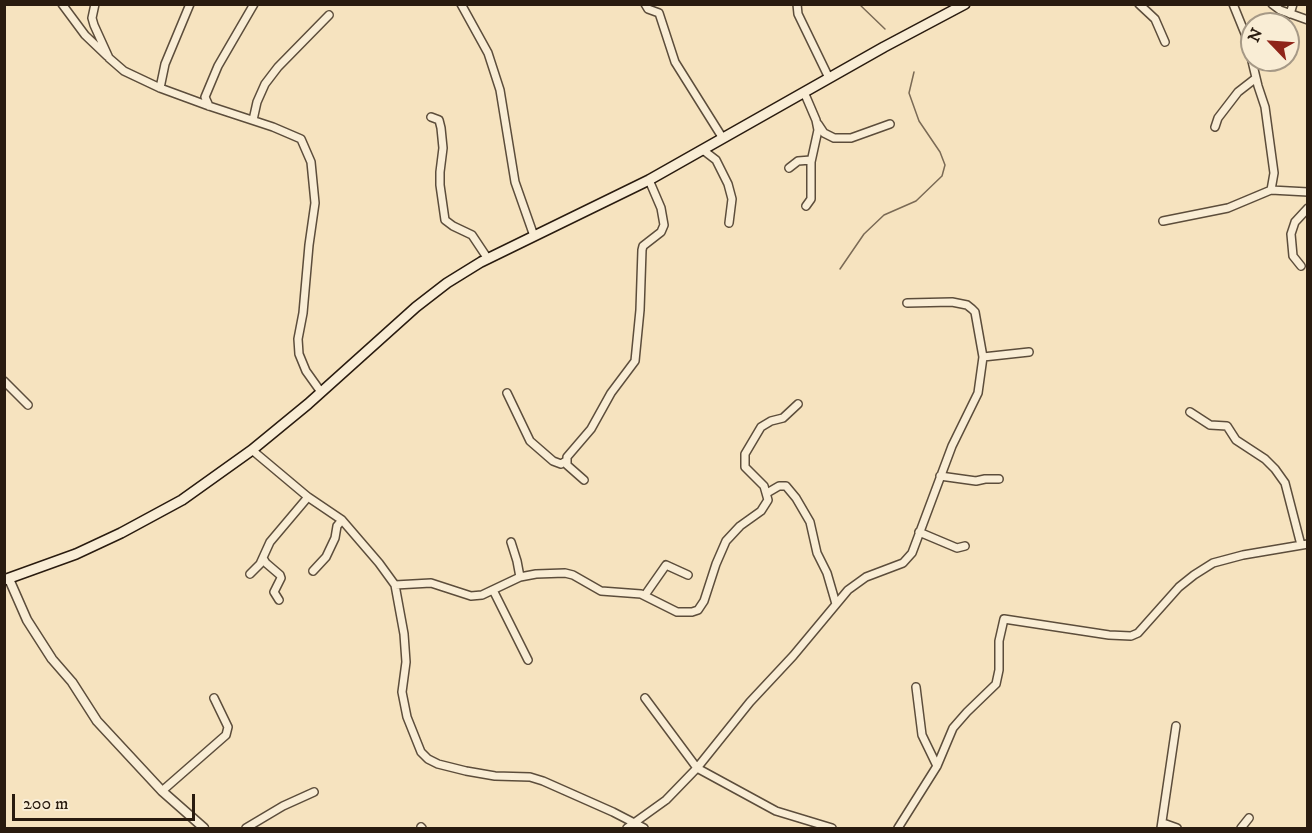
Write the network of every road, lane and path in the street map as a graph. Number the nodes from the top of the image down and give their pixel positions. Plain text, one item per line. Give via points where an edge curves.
1 (62, 4) edge
2 (95, 4) edge
3 (190, 4) edge
4 (254, 4) edge
5 (461, 4) edge
6 (645, 4) edge
7 (797, 4) edge
8 (965, 4) edge
9 (1139, 4) edge
10 (1272, 4) edge
11 (1235, 5) edge
12 (1286, 12) edge
13 (329, 15) dead end
14 (1165, 42) dead end
15 (109, 58) junction
16 (829, 78) junction
17 (1256, 78) junction
18 (160, 88) junction
19 (804, 92) junction
20 (209, 106) junction
21 (431, 117) dead end
22 (253, 120) junction
23 (816, 120) junction
24 (890, 124) dead end
25 (1215, 127) dead end
26 (722, 137) junction
27 (703, 150) junction
28 (811, 160) junction
29 (789, 168) dead end
30 (649, 180) junction
31 (1271, 190) junction
32 (1307, 193) edge
33 (806, 206) dead end
34 (1308, 208) edge
35 (1163, 221) dead end
36 (729, 223) dead end
37 (534, 236) junction
38 (488, 259) junction
39 (1301, 266) dead end
40 (907, 303) dead end
41 (1029, 352) dead end
42 (983, 357) junction
43 (4, 381) edge
44 (321, 392) junction
45 (507, 393) dead end
46 (798, 404) dead end
47 (28, 405) dead end
48 (1190, 412) dead end
49 (252, 450) junction
50 (566, 461) junction
51 (940, 476) junction
52 (999, 479) dead end
53 (584, 480) dead end
54 (767, 493) junction
55 (308, 497) junction
56 (342, 520) junction
57 (919, 532) junction
58 (511, 542) dead end
59 (1304, 544) edge
60 (965, 546) dead end
61 (263, 558) junction
62 (313, 570) dead end
63 (250, 574) dead end
64 (688, 575) dead end
65 (520, 577) junction
66 (7, 580) edge
67 (395, 585) junction
68 (494, 590) junction
69 (645, 596) junction
70 (279, 600) dead end
71 (836, 604) junction
72 (528, 660) dead end
73 (916, 687) dead end
74 (214, 698) dead end
75 (645, 698) dead end
76 (1176, 726) dead end
77 (937, 766) junction
78 (697, 768) junction
79 (162, 791) junction
80 (314, 792) dead end
81 (1249, 818) dead end
82 (636, 823) junction
83 (1162, 826) edge
84 (204, 828) edge
85 (246, 828) edge
86 (627, 828) edge
87 (644, 828) edge
88 (832, 828) edge
89 (898, 828) edge
90 (1177, 828) edge
91 (1241, 828) edge

1 - 15 street via 85,35
2 - 15 street via 94,26
3 - 18 street via 165,63
4 - 20 street via 218,66 205,97
5 - 37 street via 488,53 500,90 515,182
6 - 26 street via 659,14 675,62
7 - 16 street via 798,14
8 - 16 main road
9 - 14 street via 1155,20
10 - 12 street
11 - 17 street
13 - 22 street via 265,84
15 - 18 street
16 - 19 main road
17 - 25 street via 1238,92
17 - 31 street via 1270,141 1274,173
18 - 20 street
19 - 23 street
19 - 26 main road
20 - 22 street
21 - 38 street via 439,120 441,128 440,185 446,220 472,235
22 - 44 street via 301,139 311,162 315,203 298,339 306,371
23 - 24 street via 824,133 834,138 851,138
23 - 28 street via 818,130
26 - 27 main road
27 - 30 main road
27 - 36 street via 716,160 728,184 732,199
28 - 29 street via 798,161
28 - 33 street via 812,195
30 - 37 main road
30 - 50 street via 664,225 642,250 635,361
31 - 32 street
31 - 35 street via 1228,208
34 - 39 street via 1295,222 1291,234 1293,256
37 - 38 main road
38 - 44 main road via 416,307
40 - 42 street via 967,305 975,312
41 - 42 street
42 - 51 street via 978,393
43 - 47 street
44 - 49 main road
45 - 50 street via 530,441 553,461
46 - 54 street via 783,418 761,427 745,454 745,467
48 - 59 street via 1210,425 1227,426 1236,440 1275,469 1285,483
49 - 55 street
49 - 66 main road via 182,500 121,533
50 - 53 street
51 - 52 street via 976,481
51 - 57 street
54 - 69 street via 768,500 761,511 740,526 723,547 698,610 676,612
54 - 71 street via 786,486 796,498 810,522
55 - 56 street
55 - 61 street via 270,542
56 - 62 street via 326,557
56 - 67 street
57 - 60 street via 957,548
57 - 71 street via 910,557 855,584
58 - 65 street
59 - 77 street via 1213,563 1179,587 1131,636 1004,619 996,684 953,728
61 - 63 street
61 - 70 street via 280,575 273,592
64 - 69 street via 666,565
65 - 68 street
65 - 69 street via 565,573 601,591
66 - 79 street via 52,659 98,721
67 - 68 street via 431,583 471,596
67 - 82 street via 406,662 402,692 407,717 421,752 428,759 466,771 530,777
68 - 72 street
71 - 78 street
73 - 77 street via 922,735
74 - 79 street via 228,727 226,735
75 - 78 street
76 - 83 street
77 - 89 street
78 - 82 street via 666,800
78 - 88 street via 771,808
79 - 84 street
80 - 85 street
81 - 91 street
82 - 86 street
82 - 87 street
83 - 90 street

